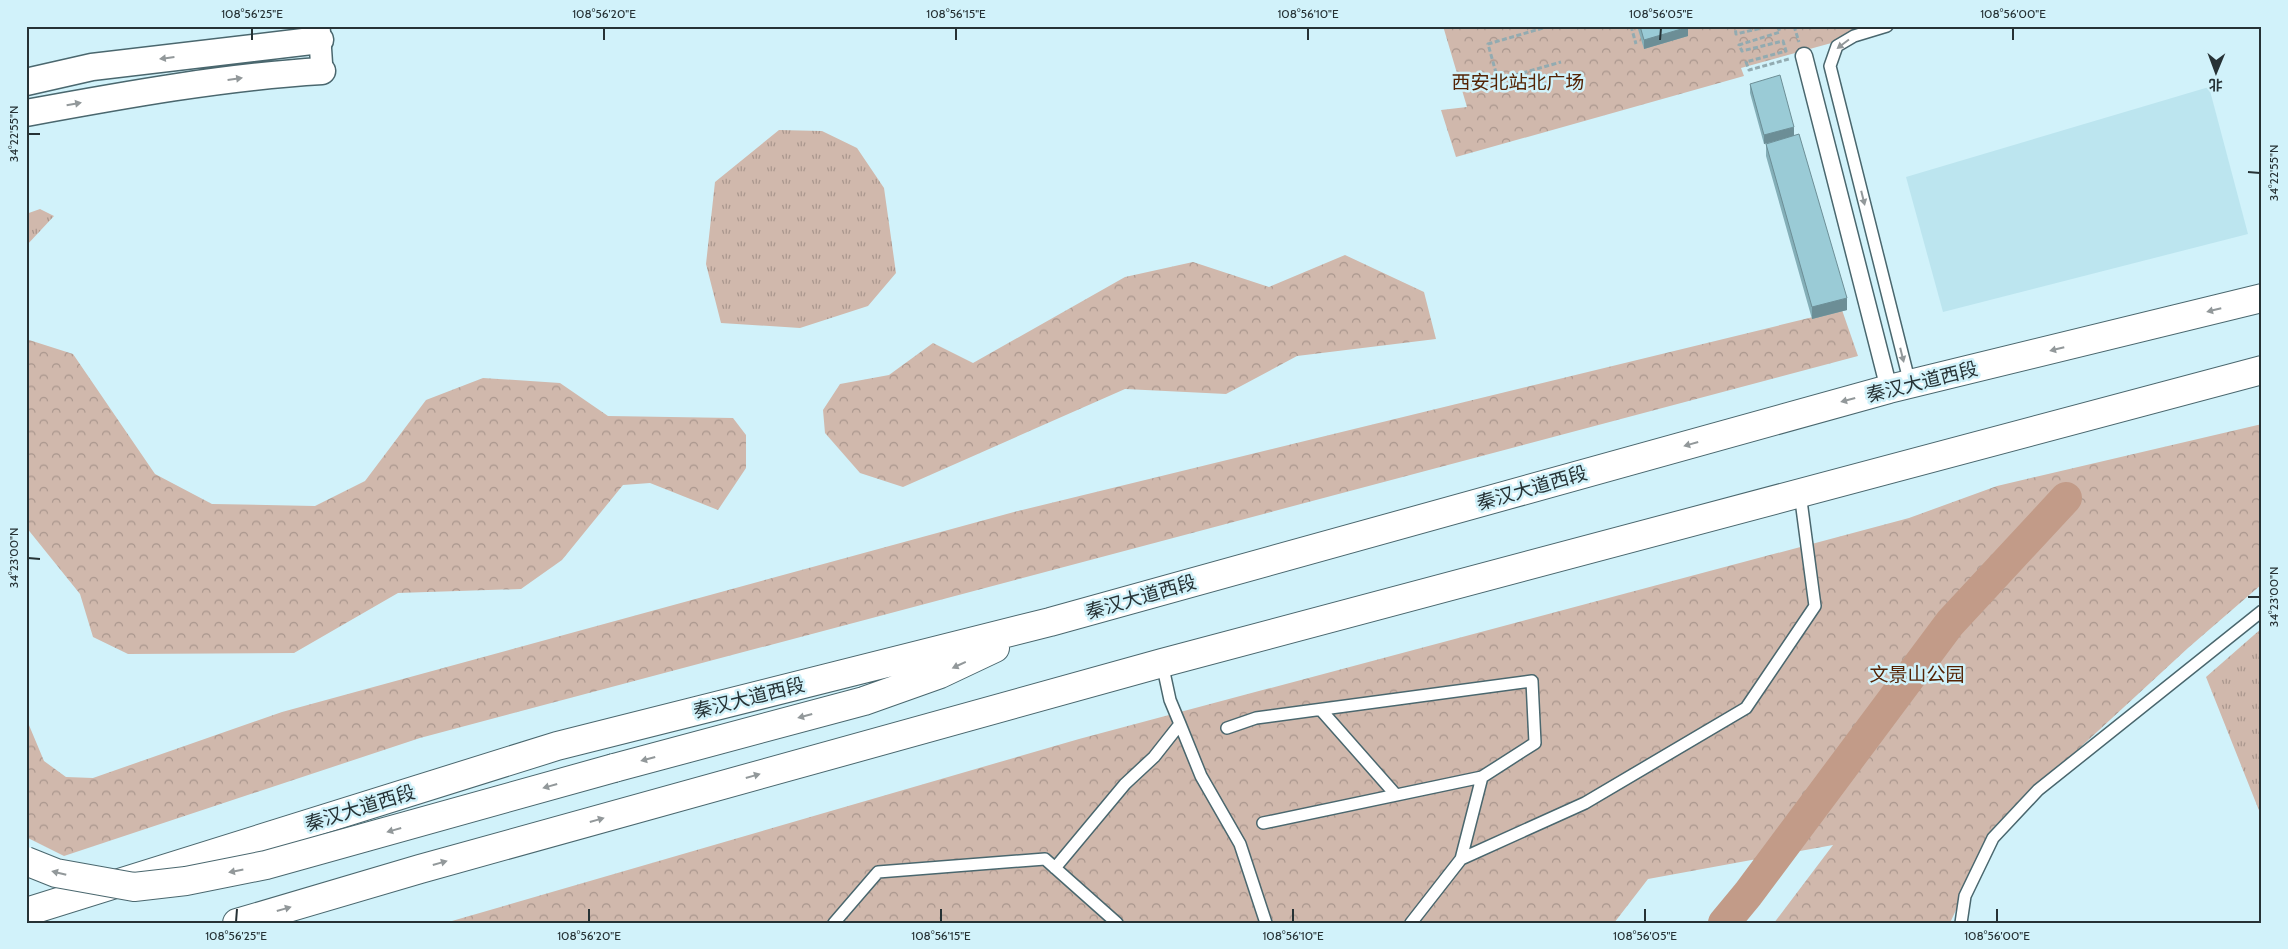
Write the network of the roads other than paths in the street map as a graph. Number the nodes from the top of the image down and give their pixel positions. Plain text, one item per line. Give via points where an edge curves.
1 (1887, 26) edge
2 (320, 33) edge
3 (1804, 56) road end
4 (322, 71) joint
5 (26, 82) edge
6 (26, 113) edge
7 (2262, 298) edge
8 (2262, 370) edge
9 (1900, 387) junction
10 (1800, 492) junction
11 (2262, 611) edge
12 (1050, 622) junction
13 (1162, 663) junction
14 (1321, 710) junction
15 (1180, 724) junction
16 (1226, 728) dead end
17 (1482, 777) junction
18 (1396, 795) junction
19 (1263, 823) dead end
20 (1461, 859) junction
21 (26, 861) edge
22 (1055, 868) junction
23 (26, 912) edge
24 (237, 923) edge
25 (834, 923) edge
26 (1117, 923) edge
27 (1266, 923) edge
28 (1411, 923) edge
29 (1961, 923) edge

1 -> 9 lane via 1854,36 1837,46 1830,66
2 - 4 street
2 -> 5 street via 92,67
3 - 9 street
6 -> 4 street via 128,94 268,74
7 -> 9 main road, 秦汉大道西段
8 - 10 main road
9 -> 12 main road, 秦汉大道西段
10 - 13 main road
10 - 20 lane via 1815,606 1746,708 1585,803
11 - 29 lane via 2038,790 1993,838 1965,896
12 -> 21 main road, bridge via 940,674 864,701 266,866 134,887 56,873
12 - 23 main road, 秦汉大道西段 via 557,746
13 - 15 lane via 1170,700
24 -> 13 main road
14 - 16 lane via 1256,718
14 - 17 lane via 1532,682 1535,743
14 - 18 lane
15 - 22 lane
15 - 27 lane via 1201,776 1240,844
17 - 18 lane
17 - 20 lane
18 - 19 lane
20 - 28 lane
22 - 25 lane via 1044,859 878,872
22 - 26 lane

